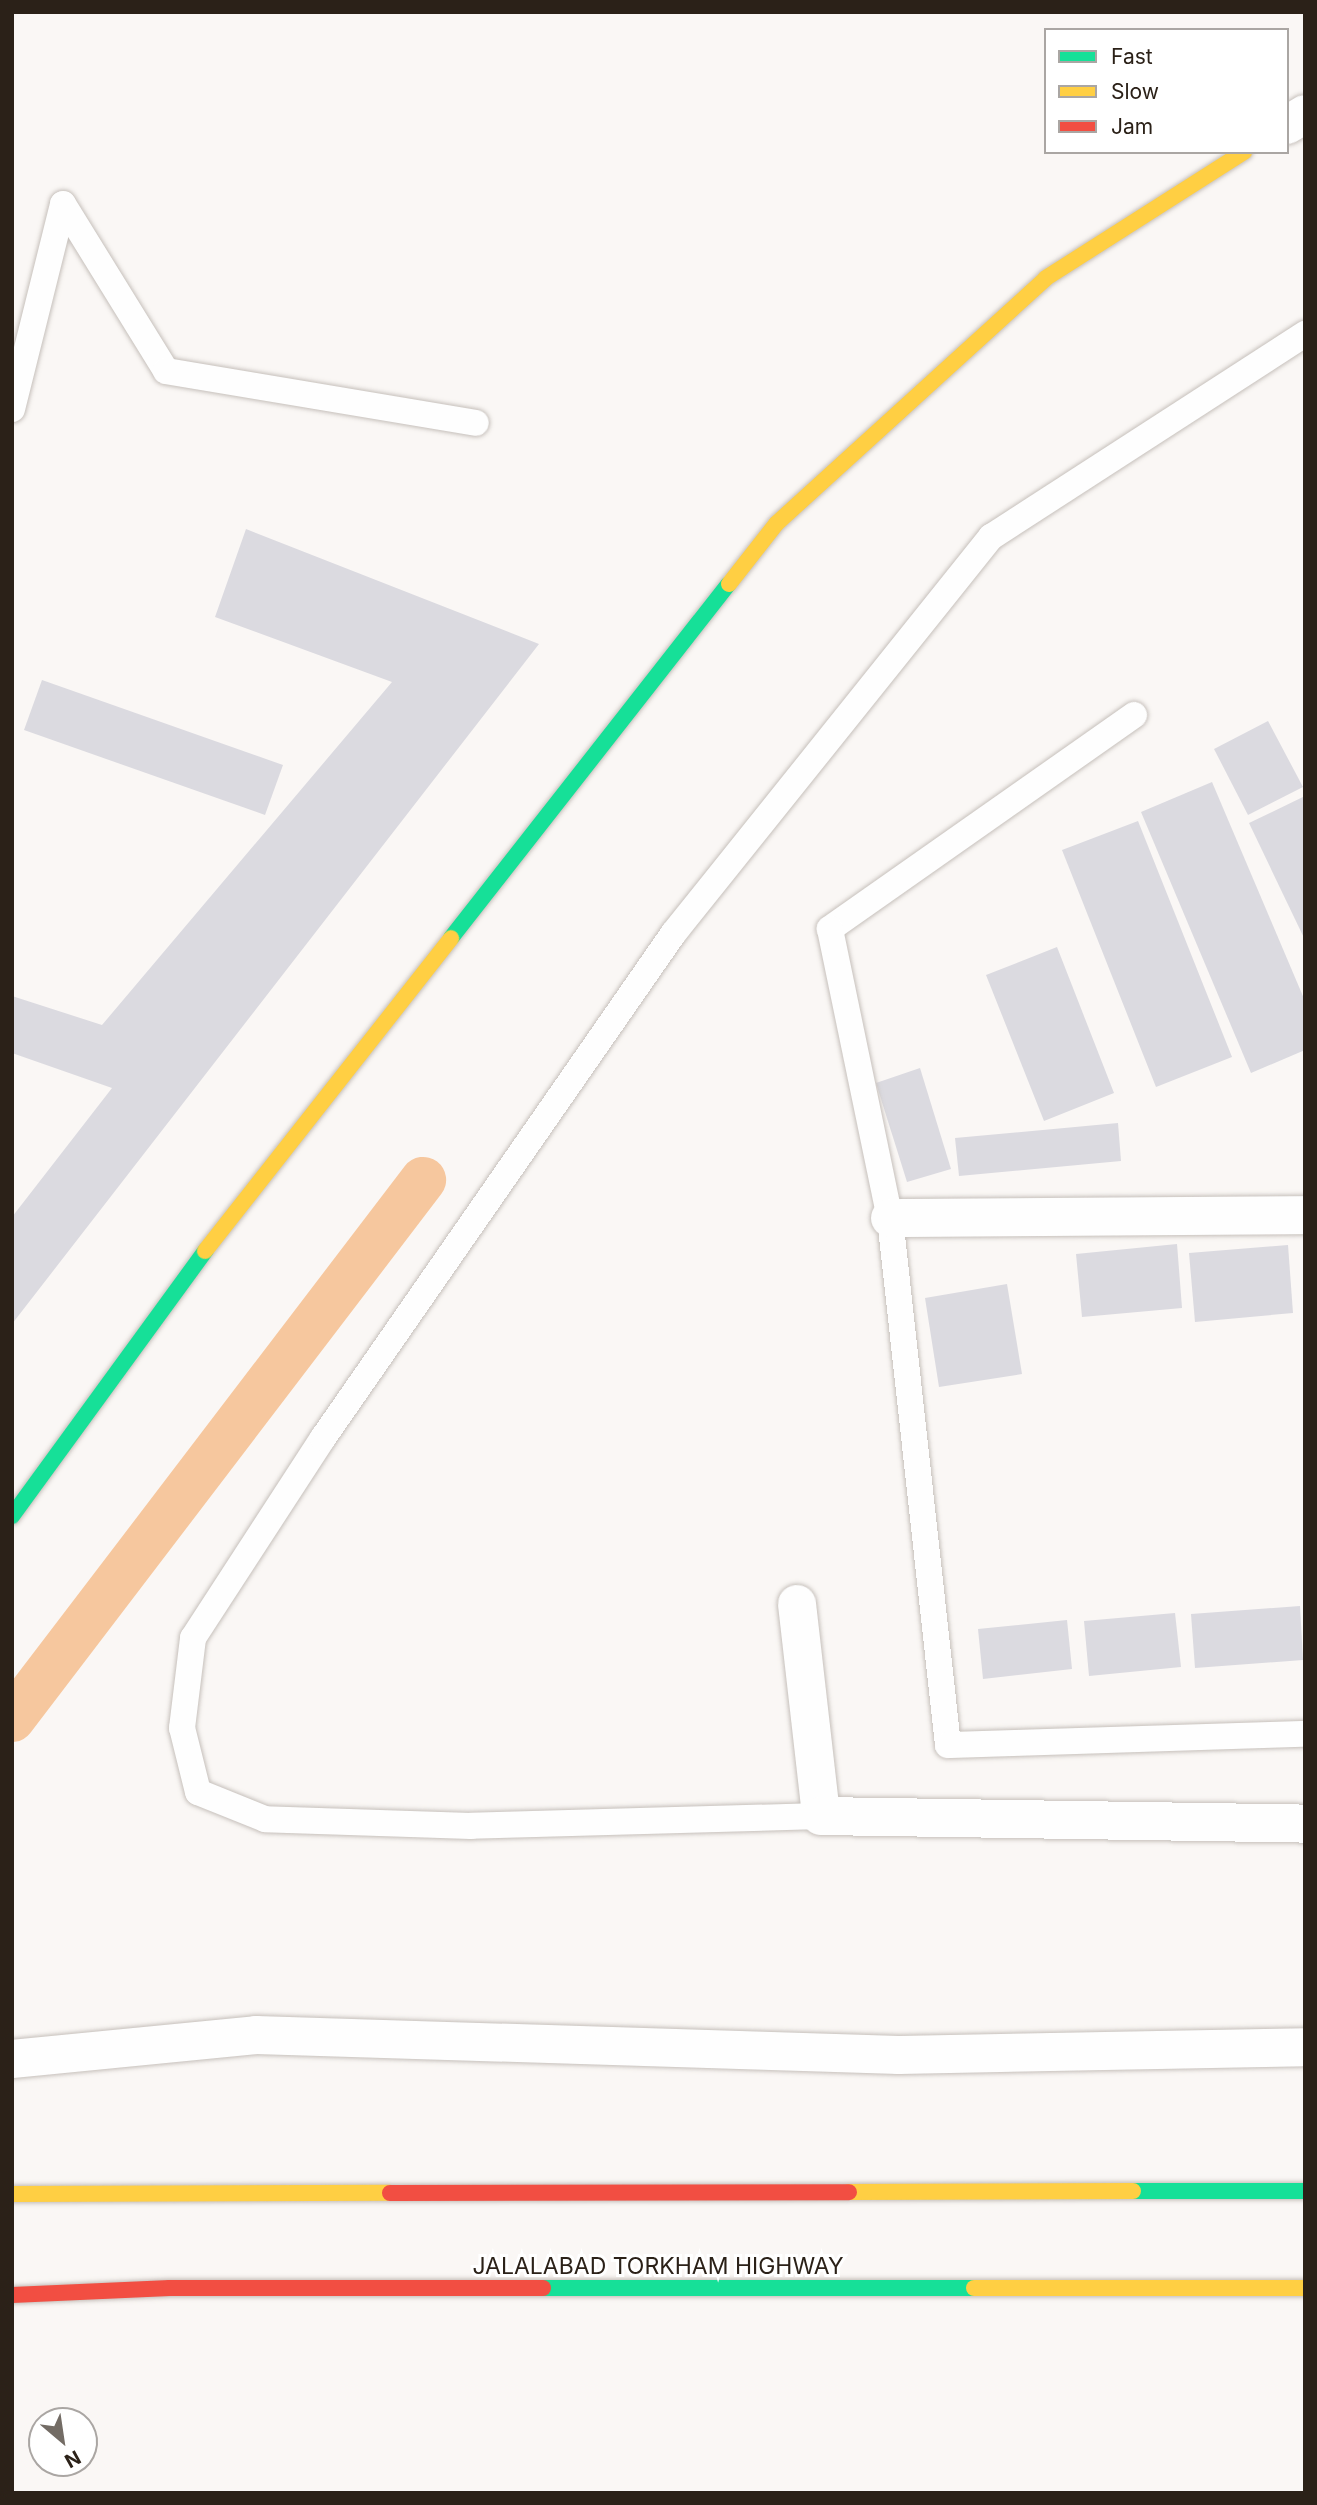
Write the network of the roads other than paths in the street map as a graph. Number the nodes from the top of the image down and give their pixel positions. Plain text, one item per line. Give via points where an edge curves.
1 (1305, 114) edge
2 (1289, 124) edge
3 (1241, 154) edge
4 (1305, 334) edge
5 (12, 409) edge
6 (475, 423) dead end
7 (1134, 715) dead end
8 (1305, 1215) edge
9 (890, 1218) junction
10 (12, 1516) edge
11 (797, 1604) dead end
12 (1305, 1734) edge
13 (821, 1816) junction
14 (1305, 1824) edge
15 (1305, 2047) edge
16 (12, 2059) edge
17 (1305, 2191) edge
18 (12, 2194) edge
19 (1305, 2288) edge
20 (12, 2295) edge

1 - 2 street
3 - 10 main road via 1046,278 776,524 214,1239
4 - 13 lane via 990,537 673,934 331,1427 193,1638 182,1728 198,1792 265,1819 471,1826
5 - 6 lane via 63,204 166,371
7 - 9 lane via 830,929
8 - 9 street
9 - 12 lane via 948,1745
11 - 13 street
13 - 14 street
15 - 16 street via 899,2055 256,2035
17 - 18 main road
19 - 20 main road, JALALABAD TORKHAM HIGHWAY via 170,2288

